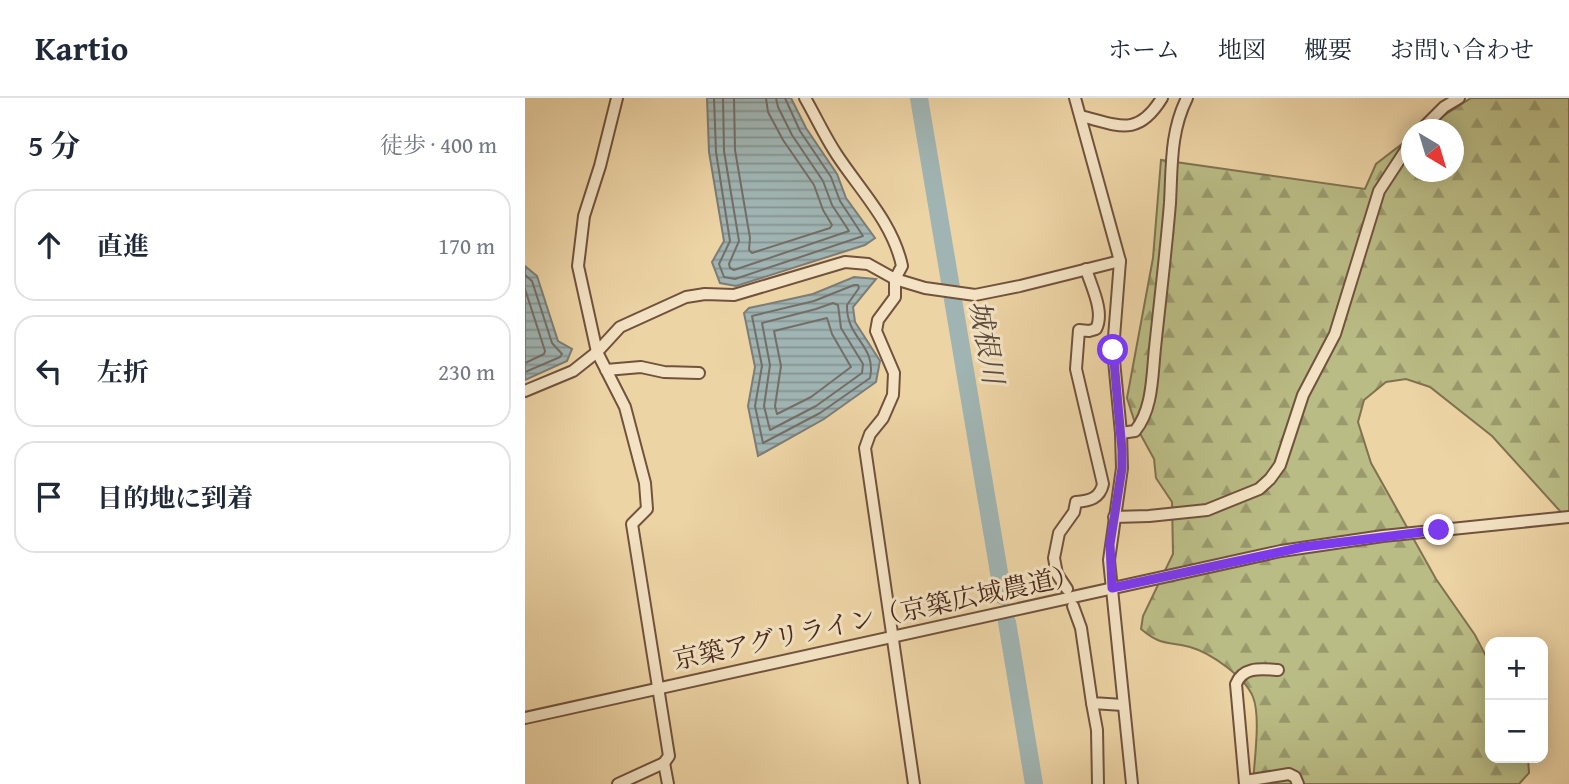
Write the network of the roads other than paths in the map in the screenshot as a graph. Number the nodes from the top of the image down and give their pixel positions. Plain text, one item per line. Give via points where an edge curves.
1 (617, 98) edge
2 (806, 98) edge
3 (1076, 98) edge
4 (1162, 98) edge
5 (1187, 98) edge
6 (1459, 98) edge
7 (1081, 116) junction
8 (1432, 119) edge
9 (1401, 158) edge
10 (1120, 261) junction
11 (1086, 269) junction
12 (895, 279) junction
13 (597, 352) junction
14 (606, 370) junction
15 (699, 373) dead end
16 (525, 391) edge
17 (1121, 433) junction
18 (1114, 517) junction
19 (1569, 517) edge
20 (1112, 588) junction
21 (1067, 589) dead end
22 (1073, 606) dead end
23 (892, 637) junction
24 (1278, 670) dead end
25 (657, 688) junction
26 (1092, 703) junction
27 (1123, 705) junction
28 (525, 718) edge
29 (664, 763) junction
30 (1245, 782) edge
31 (618, 784) edge
32 (668, 784) edge
33 (914, 784) edge
34 (1098, 784) edge
35 (1132, 784) edge
36 (1298, 784) edge

1 - 13 street via 579,242 579,266
2 - 12 street via 893,241 902,266
3 - 7 street
4 - 7 street via 1140,124 1115,125
5 - 17 street via 1172,145 1150,394 1135,431
6 - 8 street
7 - 10 street
9 - 18 street via 1378,191 1335,334 1303,396 1280,465 1270,479 1259,489 1207,510
10 - 11 street
10 - 17 street via 1113,350
11 - 12 street via 975,295
11 - 21 street via 1099,322 1096,329 1079,330 1076,369 1103,484 1095,498 1076,502 1059,533 1054,558
12 - 13 street via 868,264 845,262 734,295 686,297 620,327
12 - 23 street via 895,297 878,320 876,331 894,373 893,396 866,448
13 - 14 street
13 - 16 street via 573,371
14 - 15 street via 641,367
14 - 25 street via 625,407 645,483 647,509 632,524
17 - 18 street via 1122,468
18 - 20 street via 1109,560
19 - 20 street, 京築アグリライン（京築広域農道） via 1324,544
20 - 23 street, 京築アグリライン（京築広域農道）
20 - 27 street
22 - 26 street via 1081,628
23 - 25 street, 京築アグリライン（京築広域農道）
23 - 33 street
24 - 30 street via 1245,672 1236,684
25 - 28 street, 京築アグリライン（京築広域農道）
25 - 29 street via 669,756
26 - 27 street
26 - 34 street
27 - 35 street
29 - 31 street
29 - 32 street
30 - 36 street via 1289,774

